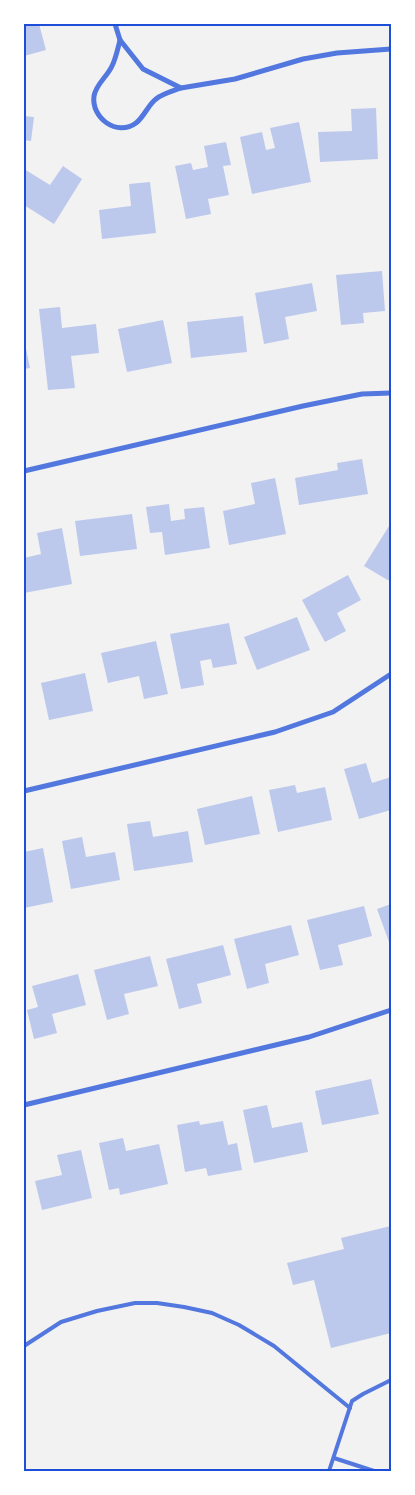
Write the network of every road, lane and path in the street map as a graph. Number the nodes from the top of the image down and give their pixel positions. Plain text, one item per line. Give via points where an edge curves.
1 (115, 24) edge
2 (120, 40) junction
3 (391, 50) edge
4 (180, 88) junction
5 (391, 393) edge
6 (24, 471) edge
7 (391, 674) edge
8 (24, 791) edge
9 (391, 1010) edge
10 (24, 1105) edge
11 (24, 1346) edge
12 (391, 1380) edge
13 (350, 1408) junction
14 (334, 1458) junction
15 (329, 1471) edge
16 (374, 1471) edge

1 - 2 street
2 - 4 street via 143,69
2 - 4 street via 112,66 94,96 94,105 103,121 129,127 137,123 155,99
3 - 4 street via 337,53 303,59 235,79
5 - 6 street via 362,394 303,406
7 - 8 street via 333,712 275,732
9 - 10 street via 309,1037
11 - 13 lane via 62,1322 97,1311 135,1303 184,1307 212,1313 240,1325 274,1346
12 - 13 lane via 352,1401
13 - 14 lane
14 - 15 lane
14 - 16 lane

